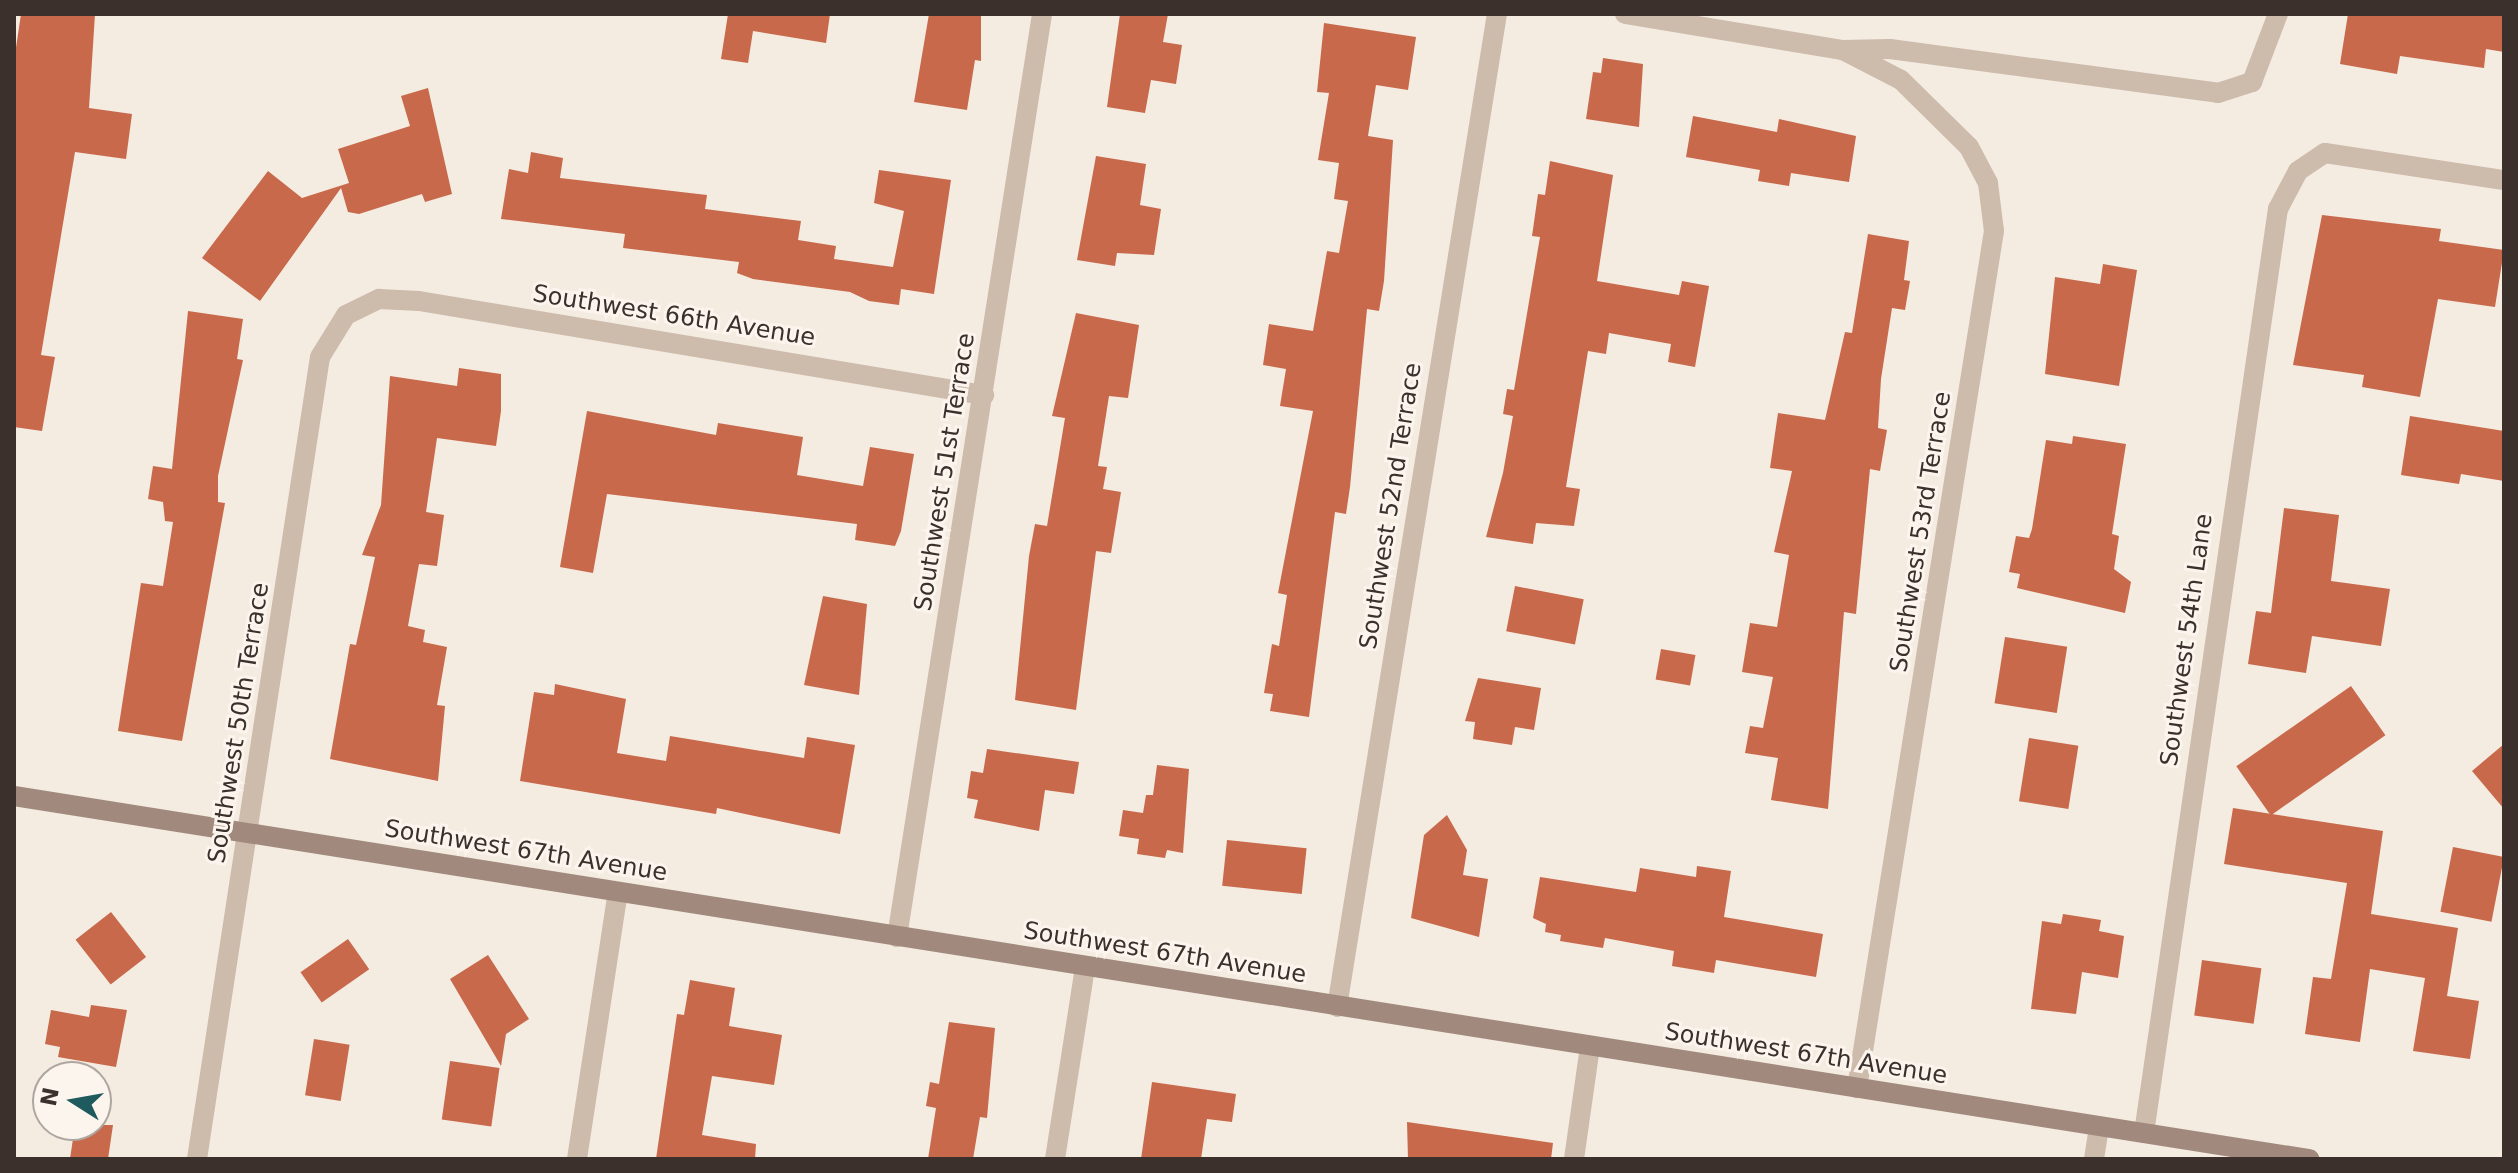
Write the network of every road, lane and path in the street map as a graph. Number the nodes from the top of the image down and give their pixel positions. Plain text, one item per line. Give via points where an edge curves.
1 (1042, 14) edge
2 (1497, 14) edge
3 (1625, 14) edge
4 (2278, 14) edge
5 (1843, 50) junction
6 (2504, 180) edge
7 (356, 307) joint
8 (984, 395) junction
9 (14, 796) edge
10 (248, 834) junction
11 (618, 892) junction
12 (897, 937) junction
13 (1085, 967) junction
14 (1337, 1007) junction
15 (1590, 1046) junction
16 (1857, 1088) junction
17 (2099, 1126) junction
18 (2144, 1133) junction
19 (197, 1159) edge
20 (577, 1159) edge
21 (1055, 1159) edge
22 (1574, 1159) edge
23 (2094, 1159) edge
24 (2309, 1159) edge

1 - 8 street, Southwest 51st Terrace
2 - 14 street, Southwest 52nd Terrace
3 - 5 street
4 - 5 street via 2252,82 2234,92 1890,49
5 - 16 street, Southwest 53rd Terrace via 1901,80 1969,147 1988,183 1994,231
6 - 18 street, Southwest 54th Lane via 2347,152 2306,163 2278,209 2266,260
7 - 8 street, Southwest 66th Avenue via 379,299 419,301
7 - 10 street, Southwest 50th Terrace via 336,325 320,357
8 - 12 street, Southwest 51st Terrace
9 - 10 main road, Southwest 67th Avenue
10 - 11 main road, Southwest 67th Avenue
10 - 19 street, Southwest 50th Terrace
11 - 12 main road, Southwest 67th Avenue
11 - 20 street
12 - 13 main road, Southwest 67th Avenue
13 - 14 main road, Southwest 67th Avenue
13 - 21 street
14 - 15 main road, Southwest 67th Avenue
15 - 16 main road, Southwest 67th Avenue
15 - 22 street
16 - 17 main road, Southwest 67th Avenue
17 - 18 main road, Southwest 67th Avenue
17 - 23 street
18 - 24 main road, Southwest 67th Avenue

